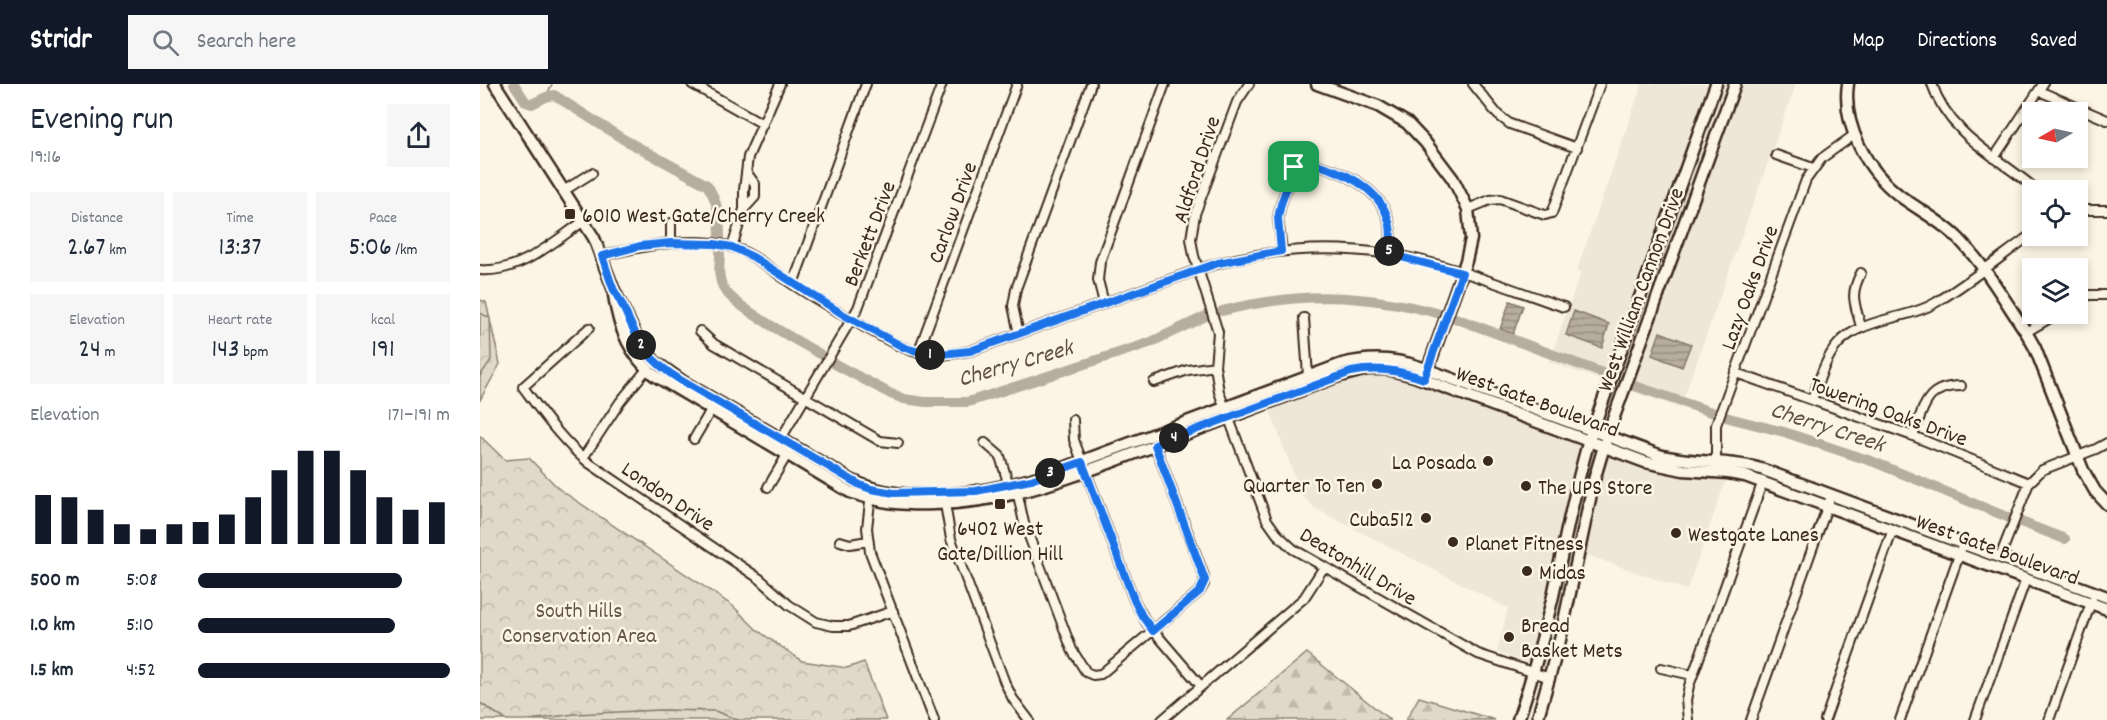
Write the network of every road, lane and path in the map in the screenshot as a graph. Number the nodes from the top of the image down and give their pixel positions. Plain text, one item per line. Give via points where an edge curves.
1 (495, 84) edge
2 (780, 84) edge
3 (866, 84) edge
4 (942, 84) edge
5 (1017, 84) edge
6 (1091, 84) edge
7 (1165, 84) edge
8 (1249, 84) edge
9 (1317, 84) edge
10 (1473, 84) edge
11 (1600, 84) edge
12 (1716, 84) edge
13 (1735, 84) edge
14 (1848, 84) edge
15 (1932, 84) edge
16 (698, 85) edge
17 (2041, 87) edge
18 (2107, 120) edge
19 (763, 124) junction
20 (1854, 135) junction
21 (1577, 148) junction
22 (1776, 155) dead end
23 (1994, 158) junction
24 (1686, 166) junction
25 (1813, 168) junction
26 (1702, 172) junction
27 (592, 173) dead end
28 (2024, 180) edge
29 (565, 190) junction
30 (1468, 209) junction
31 (2088, 210) edge
32 (2107, 210) edge
33 (584, 221) junction
34 (671, 223) dead end
35 (2022, 241) edge
36 (671, 243) junction
37 (729, 246) junction
38 (1281, 251) junction
39 (1389, 254) junction
40 (602, 256) junction
41 (480, 270) edge
42 (1199, 270) junction
43 (1983, 270) junction
44 (1462, 273) junction
45 (1861, 273) dead end
46 (793, 284) junction
47 (613, 288) junction
48 (2107, 295) edge
49 (2088, 296) edge
50 (1104, 303) junction
51 (1564, 307) dead end
52 (1304, 318) dead end
53 (852, 319) junction
54 (2039, 324) edge
55 (1861, 327) junction
56 (589, 328) dead end
57 (700, 331) dead end
58 (2026, 332) junction
59 (1019, 334) junction
60 (918, 353) junction
61 (1215, 366) junction
62 (647, 369) junction
63 (1426, 374) junction
64 (1736, 374) junction
65 (1308, 376) junction
66 (1154, 382) dead end
67 (1961, 386) dead end
68 (1492, 393) junction
69 (805, 398) junction
70 (1812, 400) junction
71 (1489, 404) junction
72 (711, 410) junction
73 (1226, 413) junction
74 (1073, 420) dead end
75 (1591, 435) junction
76 (1913, 436) junction
77 (694, 439) dead end
78 (1606, 441) junction
79 (898, 443) dead end
80 (985, 443) dead end
81 (2107, 443) edge
82 (778, 444) junction
83 (1155, 445) junction
84 (789, 451) junction
85 (2078, 457) junction
86 (583, 458) junction
87 (1716, 466) junction
88 (1083, 467) junction
89 (1763, 482) junction
90 (2029, 483) junction
91 (1009, 486) junction
92 (768, 487) dead end
93 (871, 494) junction
94 (1017, 495) junction
95 (1830, 500) junction
96 (945, 504) junction
97 (2107, 504) edge
98 (1893, 529) junction
99 (840, 541) dead end
100 (868, 541) junction
101 (1564, 542) junction
102 (1581, 544) junction
103 (1961, 549) junction
104 (2000, 557) junction
105 (1324, 567) junction
106 (2026, 579) junction
107 (2107, 597) edge
108 (2092, 598) junction
109 (2107, 609) edge
110 (893, 611) junction
111 (1153, 631) junction
112 (1661, 668) dead end
113 (1534, 674) junction
114 (1692, 675) junction
115 (1550, 678) junction
116 (1201, 686) junction
117 (934, 720) edge
118 (1029, 720) edge
119 (1162, 720) edge
120 (1518, 720) edge
121 (1537, 720) edge
122 (1688, 720) edge
123 (1751, 720) edge
124 (1824, 720) edge
125 (1900, 720) edge
126 (1975, 720) edge
127 (2049, 720) edge

1 - 29 main road, West Gate Boulevard
2 - 19 street
3 - 46 street
4 - 53 street, Berkett Drive
5 - 60 street, Carlow Drive
6 - 59 street via 1016,289 1013,306
7 - 50 street via 1100,262 1098,280
8 - 42 street, Aldford Drive via 1237,102 1195,214 1191,239
9 - 30 main road via 1378,106 1407,123 1453,179
10 - 21 street via 1510,124
11 - 21 street
12 - 24 main road, West William Cannon Drive
13 - 26 main road, West William Cannon Drive
14 - 20 main road via 1847,109
15 - 23 street via 1952,122
16 - 19 street
17 - 18 street
17 - 23 street
19 - 37 street via 750,153 747,173 754,184 755,197 744,209
20 - 25 street, Lazy Oaks Drive
20 - 43 main road via 1882,179 1948,229
21 - 30 street via 1552,213 1545,215 1500,199
22 - 25 street
23 - 28 street
24 - 26 main road
24 - 75 main road, West William Cannon Drive
25 - 64 street, Lazy Oaks Drive
26 - 78 main road, West William Cannon Drive
27 - 29 street
29 - 33 main road, West Gate Boulevard
30 - 44 main road via 1470,246
31 - 32 street
33 - 40 main road, West Gate Boulevard
33 - 41 street via 520,262 501,269
34 - 36 street
35 - 43 street
36 - 37 street
36 - 40 street
37 - 46 street
38 - 39 street via 1340,249
38 - 39 street via 1281,204 1294,167 1304,161 1341,173 1369,189 1390,222
38 - 42 street
39 - 44 street
40 - 47 main road, West Gate Boulevard
42 - 50 street
42 - 61 street, Aldford Drive via 1218,332
43 - 55 street via 1930,306
43 - 58 main road
44 - 51 street
44 - 63 main road
45 - 55 street via 1853,297
46 - 53 street
47 - 62 main road, West Gate Boulevard via 622,332
47 - 82 main road, West Gate Boulevard via 639,342 657,364
48 - 49 street
50 - 59 street
52 - 65 street
53 - 60 street
53 - 69 street, Berkett Drive
54 - 58 street
55 - 70 street via 1847,335 1825,361
56 - 86 street, London Drive via 523,387 555,430
57 - 69 street via 714,344
58 - 85 main road
59 - 60 street via 957,354
61 - 66 street
61 - 73 street, Aldford Drive
62 - 72 main road, West Gate Boulevard
62 - 86 street
63 - 65 main road, West Gate Boulevard via 1404,362 1370,359
63 - 68 main road, West Gate Boulevard
63 - 71 main road, West Gate Boulevard
63 - 73 main road, West Gate Boulevard via 1387,369 1351,372
64 - 70 street, Towering Oaks Drive
64 - 87 street, Lazy Oaks Drive via 1715,430
65 - 73 main road, West Gate Boulevard
67 - 76 street via 1934,392
68 - 71 main road
68 - 75 main road, West Gate Boulevard
69 - 79 street via 880,441
69 - 82 street, Berkett Drive
70 - 76 street, Towering Oaks Drive
71 - 75 main road, West Gate Boulevard
72 - 77 street
72 - 82 main road, West Gate Boulevard
73 - 83 main road, West Gate Boulevard
73 - 88 main road, West Gate Boulevard
73 - 105 street, Deatonhill Drive via 1272,527 1293,549
74 - 88 street via 1074,440
75 - 78 main road, West Gate Boulevard
75 - 101 main road, West William Cannon Drive
76 - 90 street, Towering Oaks Drive
78 - 87 main road, West Gate Boulevard
78 - 102 main road, West William Cannon Drive
80 - 91 street via 1000,456
81 - 85 street
82 - 84 main road, West Gate Boulevard
83 - 88 main road, West Gate Boulevard
83 - 111 street via 1205,580 1200,591
84 - 92 street
84 - 93 main road, West Gate Boulevard via 850,492
85 - 90 street via 2042,471
85 - 97 main road via 2090,483
86 - 110 street, London Drive via 816,622 849,626
87 - 89 main road, West Gate Boulevard
87 - 95 main road, West Gate Boulevard via 1741,463
88 - 91 main road, West Gate Boulevard
88 - 94 main road, West Gate Boulevard
88 - 111 street via 1134,600
89 - 95 main road, West Gate Boulevard
89 - 114 street
90 - 104 street
91 - 93 main road, West Gate Boulevard via 945,493
93 - 96 main road, West Gate Boulevard via 895,504
93 - 100 street
94 - 96 main road, West Gate Boulevard
94 - 111 street via 1024,523 1083,669 1089,674 1101,674
95 - 98 main road, West Gate Boulevard
95 - 103 main road, West Gate Boulevard
95 - 123 street
96 - 118 street via 951,539 1005,683
98 - 103 main road, West Gate Boulevard
98 - 124 street
99 - 100 street
100 - 110 street
101 - 102 main road
101 - 113 main road, West William Cannon Drive
102 - 115 main road, West William Cannon Drive
103 - 104 main road, West Gate Boulevard
103 - 106 main road, West Gate Boulevard
103 - 125 street
104 - 108 main road, West Gate Boulevard
105 - 113 street, Deatonhill Drive via 1478,654
105 - 116 street via 1304,598
106 - 108 main road, West Gate Boulevard
106 - 126 street
107 - 108 main road, West Gate Boulevard
108 - 109 main road, West Gate Boulevard
108 - 127 street
110 - 117 street
111 - 116 street
112 - 114 street
113 - 115 street, Deatonhill Drive
113 - 120 main road, West William Cannon Drive
114 - 122 street via 1686,700
115 - 121 main road, West William Cannon Drive
116 - 119 street

